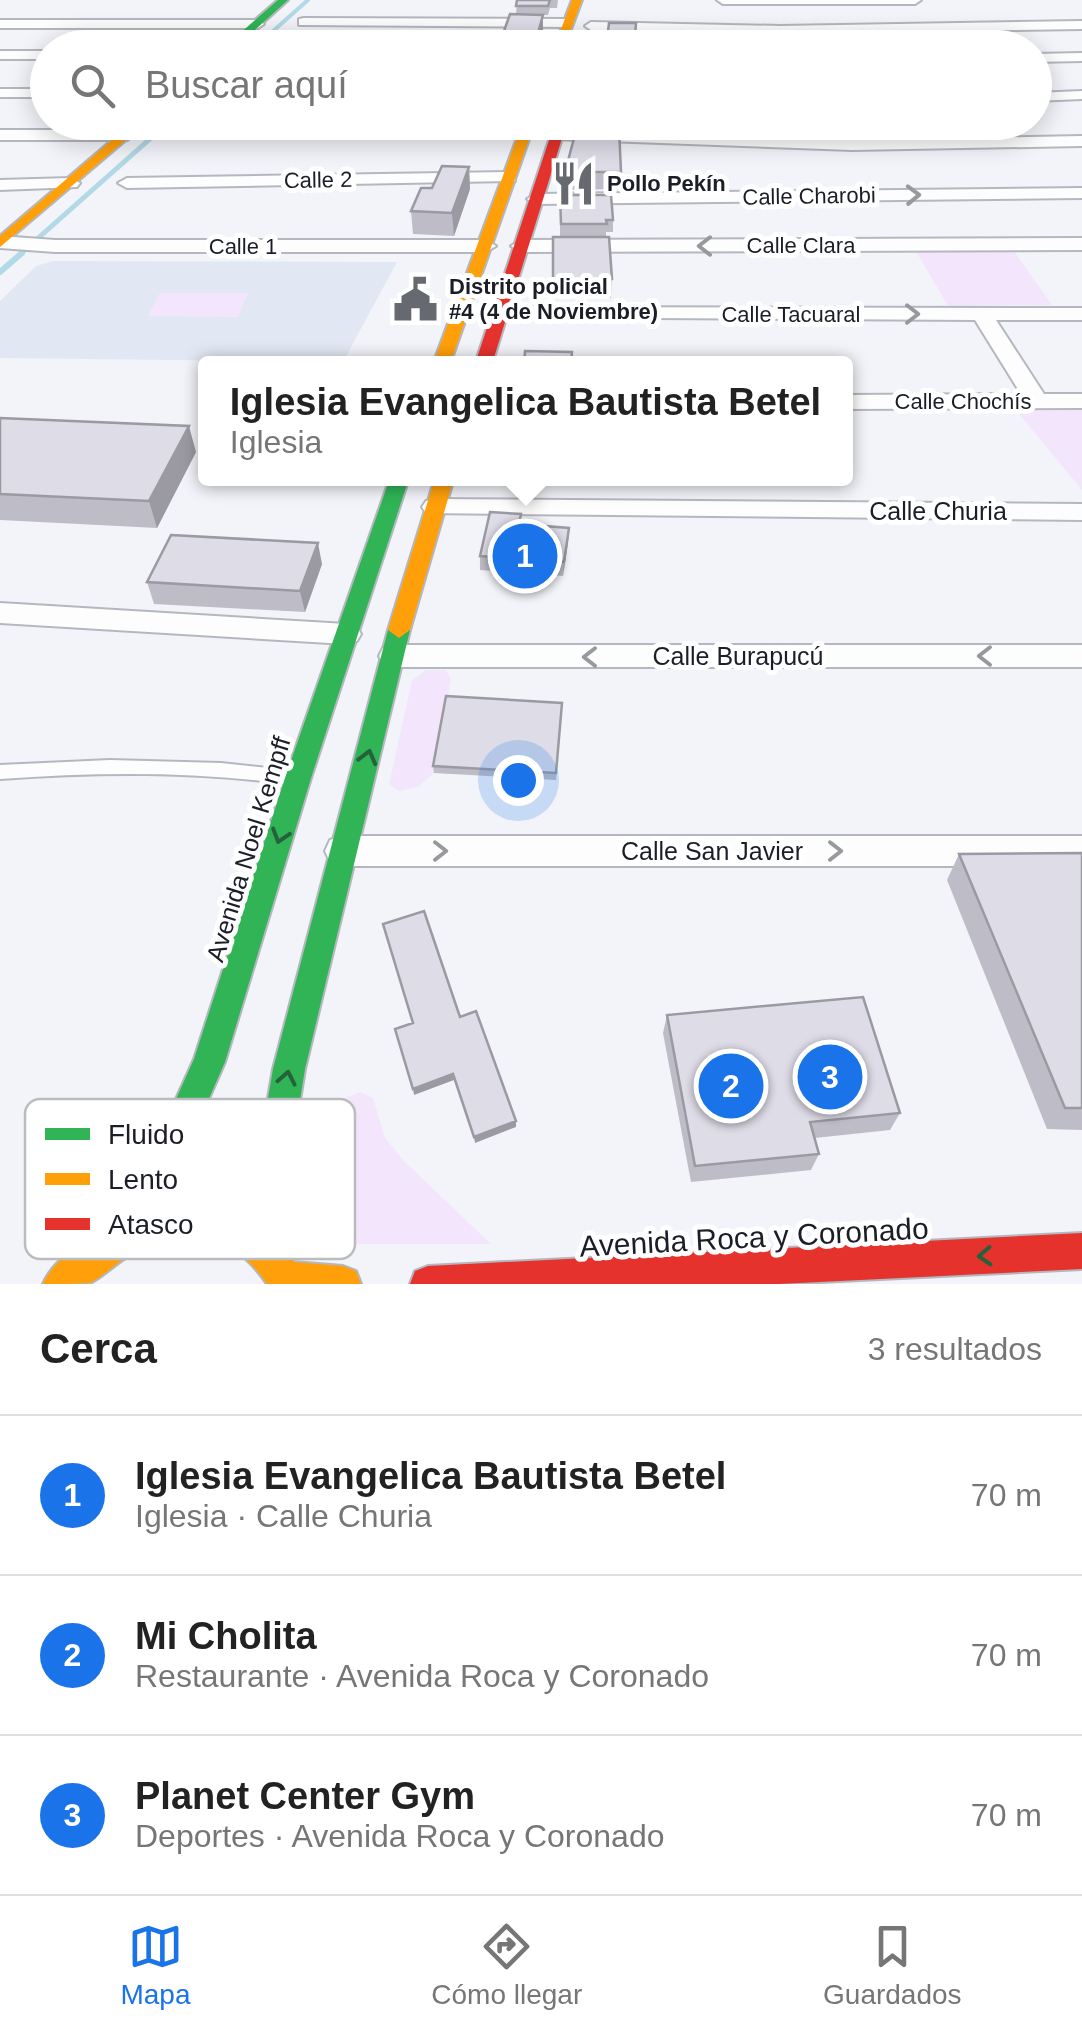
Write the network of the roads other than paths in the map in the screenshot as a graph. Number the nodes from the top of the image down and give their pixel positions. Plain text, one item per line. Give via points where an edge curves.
1 (284, 0) edge
2 (723, 0) edge
3 (915, 0) edge
4 (846, 1) edge
5 (588, 16) edge
6 (304, 22) dead end
7 (567, 23) junction
8 (0, 24) edge
9 (258, 24) junction
10 (1082, 25) edge
11 (892, 29) junction
12 (250, 30) edge
13 (565, 30) edge
14 (30, 55) edge
15 (0, 56) edge
16 (1082, 57) edge
17 (1052, 58) edge
18 (0, 93) edge
19 (30, 93) edge
20 (1082, 96) edge
21 (1052, 97) edge
22 (30, 134) edge
23 (0, 135) edge
24 (121, 140) edge
25 (524, 140) edge
26 (555, 140) edge
27 (749, 140) edge
28 (1082, 141) edge
29 (510, 177) junction
30 (70, 183) junction
31 (128, 183) dead end
32 (0, 185) edge
33 (1082, 192) edge
34 (535, 202) junction
35 (5, 243) edge
36 (1082, 244) edge
37 (486, 246) junction
38 (521, 246) junction
39 (501, 308) junction
40 (982, 314) junction
41 (1082, 314) edge
42 (445, 356) edge
43 (486, 356) edge
44 (1037, 401) junction
45 (1082, 401) edge
46 (853, 402) edge
47 (397, 486) edge
48 (410, 486) edge
49 (442, 486) edge
50 (435, 508) junction
51 (1082, 512) edge
52 (378, 542) junction
53 (0, 613) edge
54 (346, 634) junction
55 (396, 646) junction
56 (1082, 656) edge
57 (329, 685) junction
58 (328, 768) dead end
59 (0, 772) edge
60 (298, 778) junction
61 (325, 820) dead end
62 (1082, 850) edge
63 (343, 852) junction
64 (193, 1099) edge
65 (284, 1099) edge
66 (1082, 1251) edge
67 (86, 1259) edge
68 (271, 1259) edge
69 (287, 1281) edge
70 (62, 1284) edge
71 (343, 1284) edge
72 (428, 1284) edge

1 - 9 main road
2 - 4 street
3 - 4 street
4 - 11 street
5 - 7 main road
5 - 11 street
6 - 7 street
7 - 13 main road
8 - 9 street
9 - 12 main road
10 - 11 street
14 - 15 street
16 - 17 street
18 - 19 street
20 - 21 street
22 - 23 street
24 - 30 main road
25 - 29 main road
26 - 34 main road
27 - 28 street via 852,146
29 - 31 street, Calle 2
29 - 37 main road
30 - 32 street
30 - 35 main road
34 -> 33 street, Calle Charobi
34 - 37 main road via 504,237
34 - 38 main road
35 - 37 street, Calle 1
36 -> 38 street, Calle Clara
37 - 39 main road via 500,266
37 - 42 main road
38 - 39 main road
39 -> 40 street, Calle Tacuaral
39 - 43 main road
40 - 41 street, Calle Tacuaral
40 - 44 street
44 - 45 street, Calle Chochís
44 - 46 street, Calle Chochís
47 - 52 main road, Avenida Noel Kempff
48 - 50 main road via 411,503
49 - 50 main road
50 - 51 street, Calle Churia
50 - 55 main road
52 - 54 main road, Avenida Noel Kempff
52 - 55 main road via 404,551
53 - 54 street
54 - 57 main road, Avenida Noel Kempff
56 -> 55 street, Calle Burapucú
63 -> 55 main road
57 - 58 main road
57 - 60 main road, Avenida Noel Kempff
59 - 60 lane via 90,766 248,770
60 -> 64 main road, Avenida Noel Kempff
61 - 63 main road
63 -> 62 street, Calle San Javier
65 -> 63 main road
66 -> 72 main road, Avenida Roca y Coronado
67 - 70 main road
68 - 69 main road
69 - 71 main road

